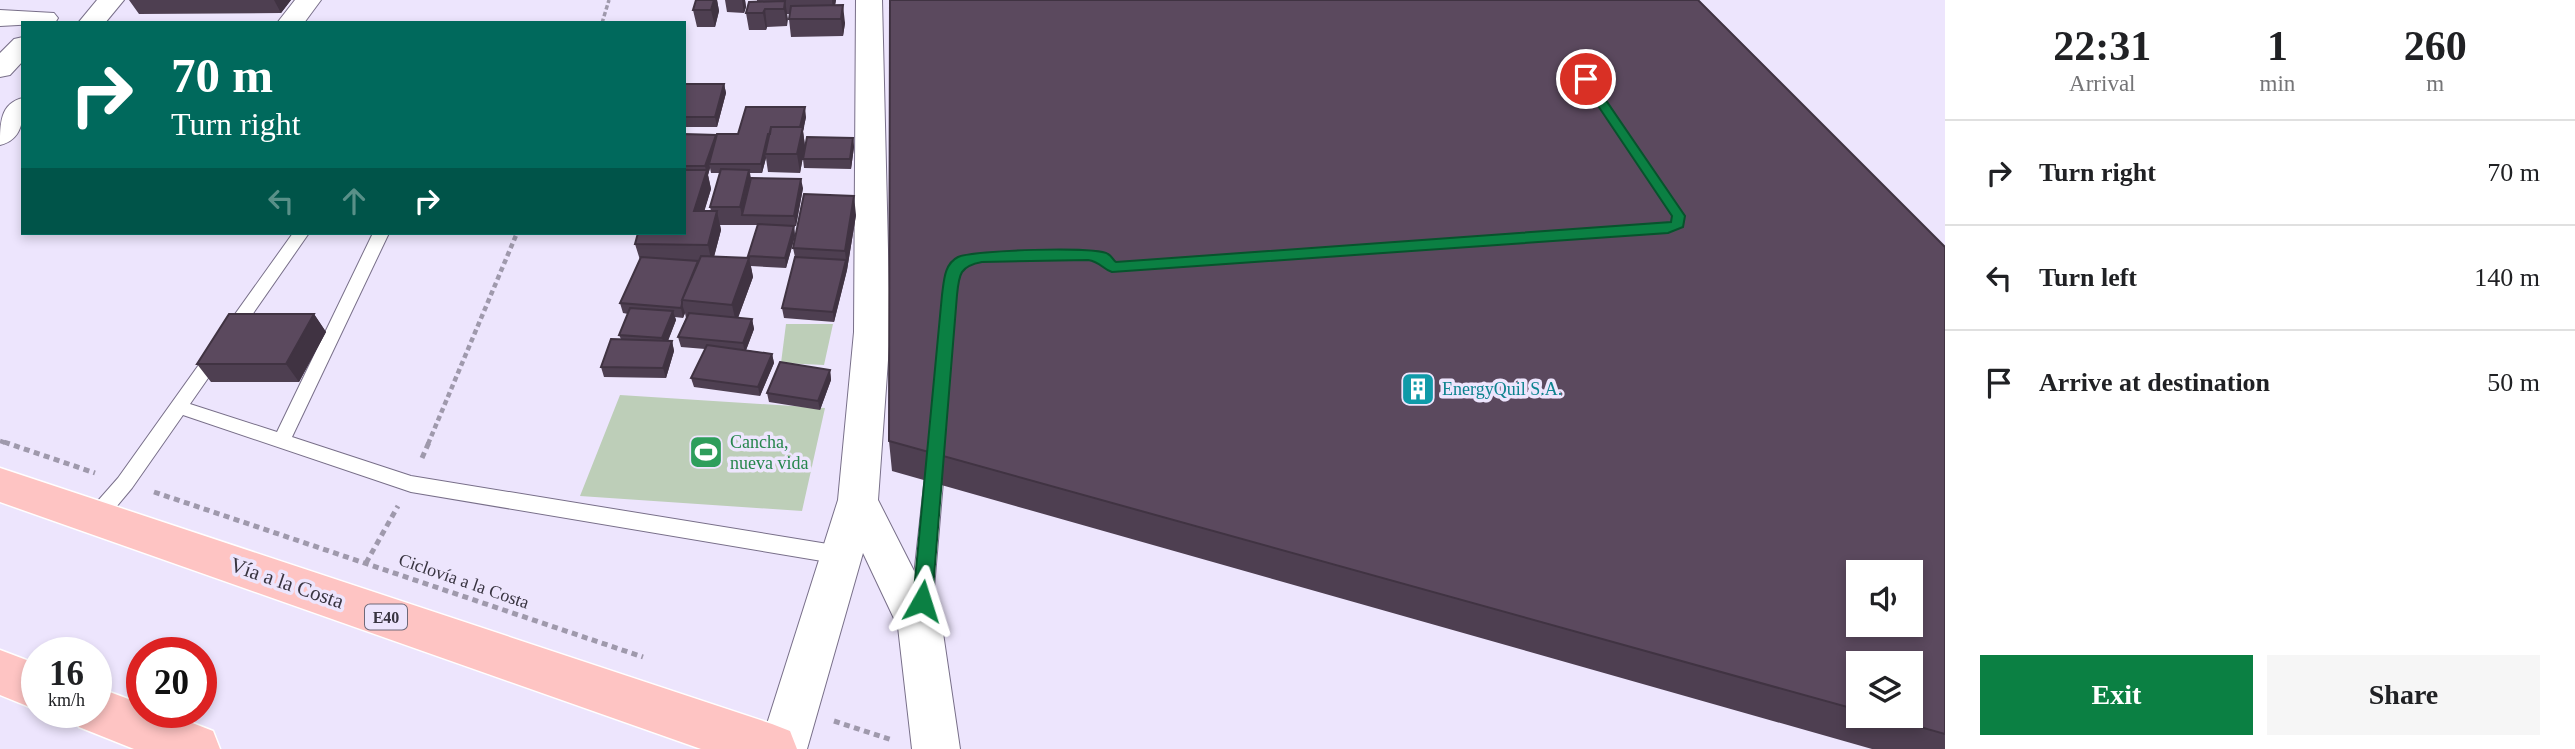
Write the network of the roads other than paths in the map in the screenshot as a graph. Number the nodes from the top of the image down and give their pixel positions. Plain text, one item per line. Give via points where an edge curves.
1 (111, 0) edge
2 (308, 0) edge
3 (869, 0) edge
4 (49, 14) edge
5 (0, 18) edge
6 (93, 21) edge
7 (292, 21) edge
8 (21, 47) edge
9 (0, 69) edge
10 (21, 74) edge
11 (0, 76) edge
12 (21, 109) edge
13 (0, 136) edge
14 (300, 235) edge
15 (380, 235) edge
16 (179, 407) junction
17 (937, 437) edge
18 (282, 440) junction
19 (0, 485) edge
20 (858, 500) junction
21 (95, 518) junction
22 (840, 555) junction
23 (920, 626) junction
24 (0, 672) edge
25 (21, 681) edge
26 (112, 716) edge
27 (789, 729) edge
28 (921, 747) edge
29 (195, 749) edge
30 (772, 749) edge

1 - 6 street
2 - 7 street
3 - 20 street via 872,332
4 - 5 street
8 - 9 street
10 - 11 street
12 - 13 street
14 - 16 lane
15 - 18 lane
16 - 18 lane
16 - 21 lane
17 - 23 lane
18 - 22 lane via 411,484
19 - 21 highway, Vía a la Costa / E40
20 - 22 street
20 - 23 street
21 - 30 highway, Vía a la Costa / E40
22 - 27 street
23 - 28 street
24 - 25 highway
26 - 29 highway

